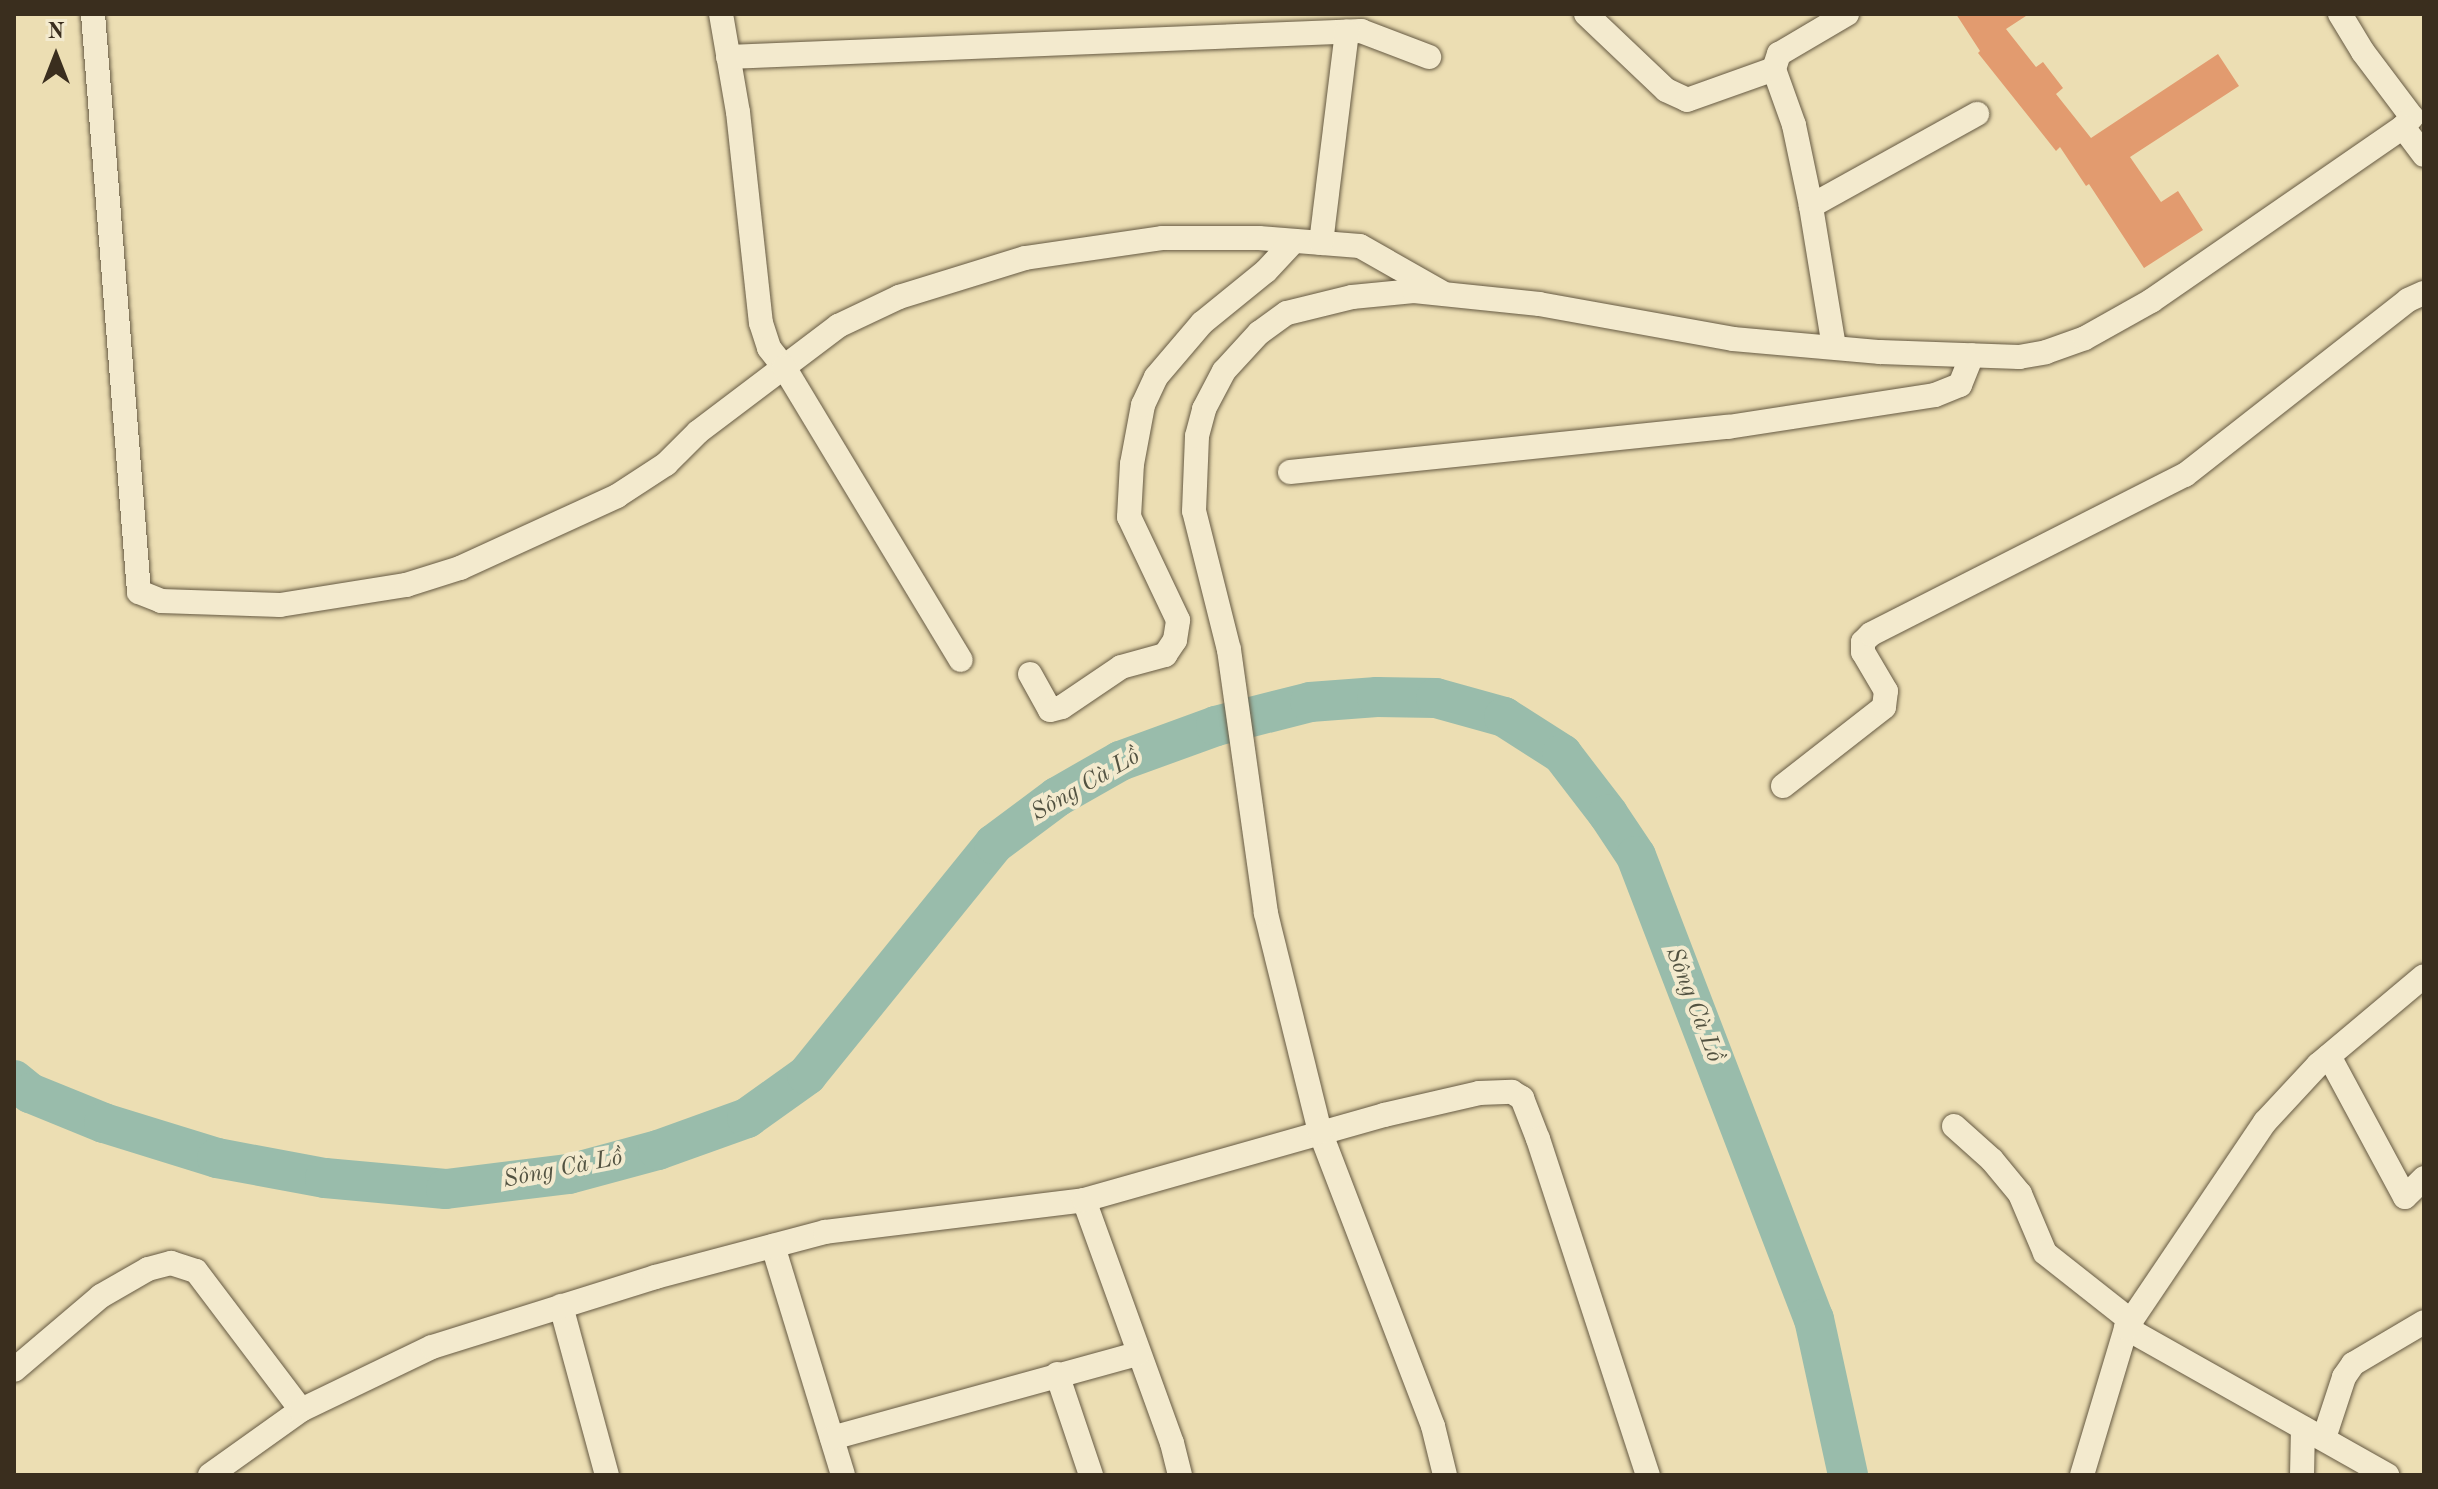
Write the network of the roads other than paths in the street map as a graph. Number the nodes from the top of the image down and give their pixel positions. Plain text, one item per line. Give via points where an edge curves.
1 (93, 14) edge
2 (721, 14) edge
3 (1586, 14) edge
4 (1847, 14) edge
5 (2340, 14) edge
6 (1347, 32) junction
7 (728, 57) junction
8 (1429, 57) dead end
9 (1774, 69) junction
10 (1977, 114) dead end
11 (2403, 127) junction
12 (2424, 155) edge
13 (1811, 206) junction
14 (1294, 241) junction
15 (1321, 243) junction
16 (2424, 293) edge
17 (1443, 294) junction
18 (1834, 347) junction
19 (1972, 355) junction
20 (784, 367) junction
21 (1290, 472) dead end
22 (961, 660) dead end
23 (1030, 674) dead end
24 (1783, 786) dead end
25 (2420, 987) edge
26 (2329, 1056) junction
27 (1954, 1126) dead end
28 (1320, 1132) junction
29 (2424, 1178) edge
30 (1084, 1200) junction
31 (773, 1246) junction
32 (561, 1306) junction
33 (2424, 1322) edge
34 (2129, 1324) junction
35 (1138, 1354) junction
36 (14, 1370) edge
37 (1057, 1374) junction
38 (301, 1410) junction
39 (2314, 1433) junction
40 (832, 1438) junction
41 (210, 1475) edge
42 (607, 1475) edge
43 (843, 1475) edge
44 (1091, 1475) edge
45 (1180, 1475) edge
46 (1445, 1475) edge
47 (1648, 1475) edge
48 (2082, 1475) edge
49 (2302, 1475) edge
50 (2387, 1475) edge

1 - 20 street via 139,592 161,601 280,605 406,585 460,568 617,496 666,464 698,432
2 - 7 street
3 - 9 street via 1666,90 1687,100
4 - 9 street via 1779,54
5 - 11 street via 2412,117
6 - 7 street
6 - 8 street via 1361,31
6 - 15 street
7 - 20 street via 761,323 769,348
9 - 13 street via 1794,125
10 - 13 street
11 - 12 street
11 - 19 street via 2151,301 2085,338 2019,357
13 - 18 street
14 - 15 street
14 - 20 street via 1162,238 1025,258 899,297 838,326
14 - 23 street via 1202,323 1156,377 1143,405 1129,517 1178,620 1175,640 1165,655 1121,667 1050,710
15 - 17 street via 1360,246
16 - 24 street via 2408,300 2185,475 1871,634 1863,642 1863,652 1886,691 1884,707
17 - 18 street via 1539,304 1733,339
17 - 28 street via 1352,297 1287,313 1259,333 1224,371 1204,409 1193,466 1194,511 1229,650 1266,913
18 - 19 street
19 - 21 street via 1960,385 1935,395 1728,427
20 - 22 street
25 - 26 street
26 - 29 street via 2405,1197
26 - 34 street via 2265,1122
27 - 34 street via 2020,1194 2045,1253
28 - 30 street
28 - 46 street via 1433,1426
28 - 47 street via 1479,1093 1512,1092 1522,1098
30 - 31 street via 825,1232
30 - 35 street
31 - 32 street
31 - 40 street
32 - 38 street via 432,1347
32 - 42 street
33 - 39 street via 2353,1364
34 - 39 street
34 - 48 street
35 - 37 street
35 - 45 street
36 - 38 street via 101,1296 148,1269 171,1263 196,1271
37 - 40 street
37 - 44 street
38 - 41 street
39 - 49 street
39 - 50 street
40 - 43 street

